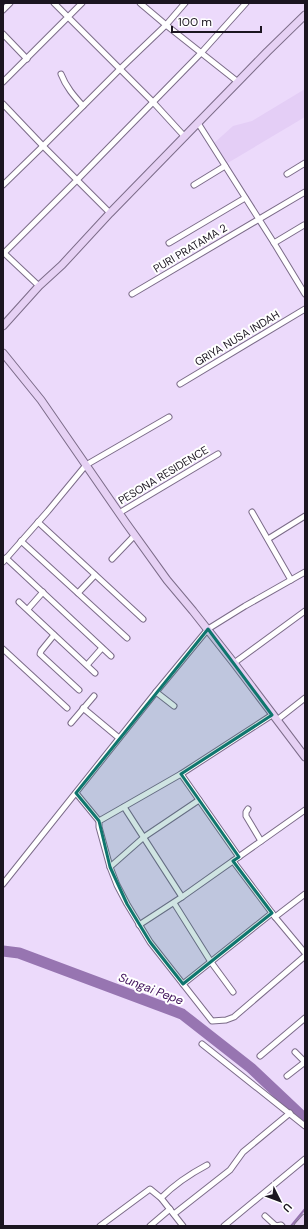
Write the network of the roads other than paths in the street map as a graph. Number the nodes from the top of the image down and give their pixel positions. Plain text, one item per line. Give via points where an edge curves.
1 (10, 3) edge
2 (54, 3) edge
3 (82, 3) edge
4 (140, 3) edge
5 (185, 3) edge
6 (246, 3) edge
7 (3, 10) edge
8 (305, 15) edge
9 (68, 17) junction
10 (166, 25) junction
11 (3, 34) edge
12 (201, 53) junction
13 (27, 59) junction
14 (120, 69) junction
15 (61, 74) dead end
16 (3, 82) edge
17 (238, 82) junction
18 (153, 102) junction
19 (3, 104) edge
20 (83, 106) junction
21 (198, 123) junction
22 (185, 137) junction
23 (43, 146) junction
24 (305, 163) edge
25 (225, 166) junction
26 (287, 174) dead end
27 (77, 180) junction
28 (3, 185) edge
29 (194, 185) dead end
30 (305, 192) edge
31 (245, 198) junction
32 (110, 213) junction
33 (259, 219) junction
34 (304, 225) dead end
35 (169, 243) dead end
36 (274, 243) junction
37 (3, 253) edge
38 (39, 286) junction
39 (132, 294) dead end
40 (305, 294) edge
41 (305, 309) edge
42 (3, 326) edge
43 (3, 353) edge
44 (180, 384) dead end
45 (169, 417) dead end
46 (218, 454) dead end
47 (86, 465) junction
48 (252, 512) dead end
49 (119, 513) junction
50 (305, 516) edge
51 (38, 522) junction
52 (135, 535) junction
53 (268, 538) junction
54 (21, 541) junction
55 (112, 559) dead end
56 (5, 560) edge
57 (95, 575) junction
58 (304, 575) edge
59 (291, 580) junction
60 (43, 592) junction
61 (78, 593) junction
62 (19, 602) dead end
63 (28, 609) junction
64 (305, 611) edge
65 (143, 620) dead end
66 (208, 629) junction
67 (54, 635) junction
68 (127, 638) dead end
69 (102, 648) junction
70 (3, 649) edge
71 (111, 656) dead end
72 (234, 663) junction
73 (87, 665) junction
74 (95, 673) dead end
75 (79, 690) dead end
76 (156, 692) junction
77 (94, 696) dead end
78 (305, 698) edge
79 (174, 706) dead end
80 (67, 708) dead end
81 (83, 708) junction
82 (274, 717) junction
83 (71, 723) dead end
84 (119, 738) junction
85 (305, 757) edge
86 (181, 774) junction
87 (76, 794) junction
88 (199, 800) junction
89 (124, 807) junction
90 (248, 810) dead end
91 (305, 810) edge
92 (98, 821) junction
93 (144, 837) junction
94 (261, 841) junction
95 (239, 857) junction
96 (233, 861) junction
97 (110, 867) junction
98 (3, 884) edge
99 (305, 894) edge
100 (182, 897) junction
101 (174, 903) junction
102 (274, 915) junction
103 (139, 925) junction
104 (305, 955) edge
105 (211, 962) junction
106 (183, 984) junction
107 (233, 992) dead end
108 (305, 1018) edge
109 (202, 1044) dead end
110 (295, 1052) dead end
111 (260, 1056) dead end
112 (305, 1062) edge
113 (287, 1076) dead end
114 (290, 1113) junction
115 (305, 1126) edge
116 (305, 1159) edge
117 (207, 1165) dead end
118 (161, 1198) junction
119 (170, 1209) junction
120 (174, 1214) junction
121 (264, 1216) dead end
122 (305, 1218) edge
123 (100, 1226) edge
124 (150, 1226) edge
125 (183, 1226) edge
126 (224, 1226) edge
127 (282, 1226) edge
128 (298, 1226) edge

1 - 7 street
2 - 9 street
3 - 9 street
4 - 10 street
5 - 10 street
6 - 12 street
8 - 17 main road
9 - 13 street
9 - 14 street
10 - 12 street
10 - 14 street
11 - 13 street
12 - 17 street
12 - 18 street
13 - 16 street
14 - 18 street
14 - 20 street
15 - 20 street via 68,90
17 - 21 main road
18 - 22 street
18 - 27 street
19 - 23 street
20 - 23 street
21 - 22 main road
21 - 25 street
22 - 32 main road
23 - 27 street
23 - 28 street
24 - 26 street
25 - 29 street
25 - 31 street
27 - 32 street
27 - 37 street
30 - 33 street, PURI PRATAMA 2
31 - 33 street
31 - 35 street
32 - 38 main road
33 - 36 street
33 - 39 street, PURI PRATAMA 2
34 - 36 street
36 - 40 street
37 - 38 street
38 - 42 main road
41 - 44 street, GRIYA NUSA INDAH
43 - 47 main road via 41,400
45 - 47 street
46 - 49 street, PESONA RESIDENCE
47 - 49 main road
47 - 51 street
48 - 53 street
49 - 52 main road
50 - 53 street
51 - 54 street
51 - 57 street
52 - 55 street
52 - 66 main road via 167,580
53 - 59 street
54 - 56 street
54 - 61 street
56 - 60 street
57 - 61 street
57 - 65 street
58 - 59 street
59 - 66 street
60 - 63 street
60 - 69 street
61 - 68 street
62 - 63 street
63 - 67 street
64 - 72 street
66 - 72 main road
66 - 76 street
67 - 73 street
67 - 75 street via 40,654
69 - 71 street
69 - 73 street
70 - 80 street
72 - 82 main road
73 - 74 street
76 - 79 street
76 - 84 street
77 - 81 street
78 - 82 street
81 - 83 street
81 - 84 street
82 - 85 main road
82 - 86 street
84 - 87 street
86 - 88 street
86 - 89 street
87 - 92 street
87 - 98 street
88 - 93 street
88 - 95 street
89 - 92 street
89 - 93 street
90 - 94 street via 246,816
91 - 94 street
92 - 97 street
93 - 97 street
93 - 100 street
94 - 95 street
95 - 96 street
96 - 100 street
96 - 102 street
97 - 103 street via 116,885
99 - 102 street
100 - 101 street
101 - 103 street
101 - 105 street
102 - 104 street
102 - 105 street
103 - 106 street
104 - 106 street via 234,1017 226,1020 210,1019
105 - 106 street
105 - 107 street
108 - 111 street
109 - 114 street
110 - 112 street
112 - 113 street
114 - 115 street
114 - 120 street via 243,1152 230,1170
116 - 126 street
117 - 118 street via 182,1180
118 - 119 street
118 - 123 street via 150,1190 147,1191
119 - 120 street
119 - 124 street
120 - 125 street
121 - 127 street via 276,1226
122 - 128 main road

